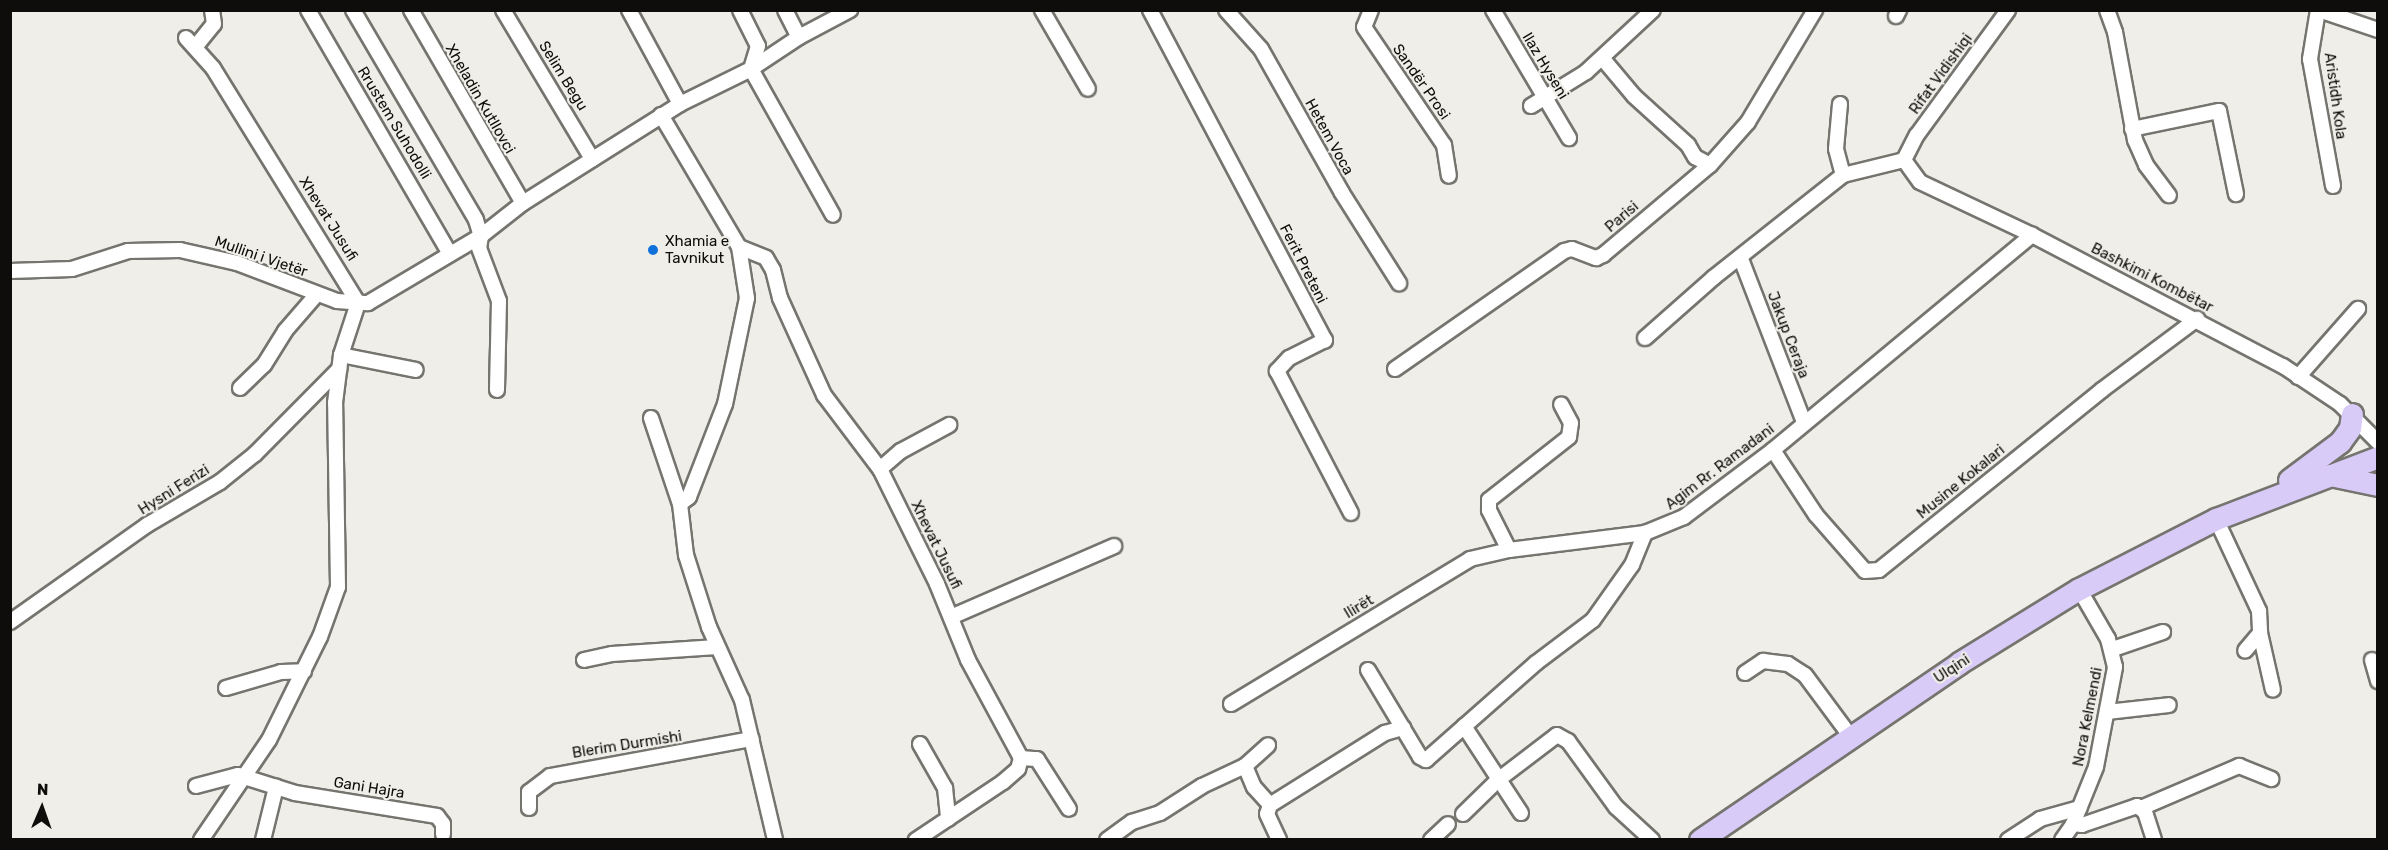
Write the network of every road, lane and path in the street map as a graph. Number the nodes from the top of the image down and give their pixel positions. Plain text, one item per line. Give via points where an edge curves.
1 (212, 10) edge
2 (308, 10) edge
3 (353, 10) edge
4 (411, 10) edge
5 (503, 10) edge
6 (629, 10) edge
7 (740, 10) edge
8 (785, 10) edge
9 (850, 10) edge
10 (1042, 10) edge
11 (1150, 10) edge
12 (1226, 10) edge
13 (1371, 10) edge
14 (1493, 10) edge
15 (1653, 10) edge
16 (1815, 10) edge
17 (2008, 10) edge
18 (2107, 10) edge
19 (2319, 10) edge
20 (2378, 30) edge
21 (799, 37) junction
22 (1603, 58) junction
23 (751, 69) junction
24 (1088, 89) dead end
25 (1544, 97) junction
26 (680, 104) junction
27 (1840, 104) dead end
28 (1531, 106) dead end
29 (662, 115) junction
30 (2132, 129) junction
31 (1569, 138) dead end
32 (592, 159) junction
33 (1904, 160) junction
34 (1710, 165) junction
35 (1843, 175) junction
36 (1449, 176) dead end
37 (2333, 186) dead end
38 (2236, 194) dead end
39 (2169, 195) dead end
40 (523, 203) junction
41 (833, 214) dead end
42 (2032, 235) junction
43 (481, 236) junction
44 (739, 247) junction
45 (450, 254) junction
46 (1741, 259) junction
47 (10, 271) edge
48 (1399, 283) dead end
49 (317, 294) junction
50 (358, 303) junction
51 (2358, 309) dead end
52 (2197, 320) junction
53 (1646, 338) dead end
54 (340, 362) junction
55 (1395, 369) dead end
56 (416, 370) dead end
57 (2298, 377) junction
58 (240, 388) dead end
59 (497, 390) dead end
60 (1561, 404) dead end
61 (2352, 414) junction
62 (651, 418) dead end
63 (1804, 422) junction
64 (949, 425) dead end
65 (2378, 442) edge
66 (1773, 450) junction
67 (2378, 457) edge
68 (880, 469) junction
69 (2326, 475) junction
70 (2378, 484) edge
71 (2276, 493) junction
72 (680, 504) junction
73 (1352, 513) dead end
74 (2216, 519) junction
75 (1645, 533) junction
76 (1114, 546) dead end
77 (1509, 550) junction
78 (2079, 589) junction
79 (951, 617) junction
80 (10, 622) edge
81 (2163, 632) dead end
82 (2260, 633) junction
83 (717, 647) junction
84 (2113, 649) junction
85 (2245, 651) dead end
86 (584, 660) dead end
87 (2372, 660) dead end
88 (1368, 670) dead end
89 (303, 671) junction
90 (1745, 673) dead end
91 (2378, 681) edge
92 (226, 688) dead end
93 (2273, 690) dead end
94 (1231, 704) dead end
95 (2169, 705) dead end
96 (2107, 712) junction
97 (1464, 726) junction
98 (1402, 728) junction
99 (1851, 737) junction
100 (752, 739) junction
101 (920, 744) dead end
102 (1268, 745) dead end
103 (1022, 758) junction
104 (1245, 766) junction
105 (246, 777) junction
106 (2271, 779) dead end
107 (1498, 780) junction
108 (196, 786) dead end
109 (276, 787) junction
110 (1270, 805) junction
111 (529, 808) dead end
112 (2080, 808) junction
113 (2141, 808) junction
114 (1069, 809) dead end
115 (1521, 813) dead end
116 (1462, 814) dead end
117 (948, 819) junction
118 (1448, 824) dead end
119 (2073, 824) junction
120 (443, 834) dead end
121 (1107, 839) edge
122 (201, 840) edge
123 (263, 840) edge
124 (775, 840) edge
125 (916, 840) edge
126 (1280, 840) edge
127 (1431, 840) edge
128 (1652, 840) edge
129 (1700, 840) edge
130 (2008, 840) edge
131 (2062, 840) edge
132 (2154, 840) edge

1 - 50 street, Xhevat Jusufi via 214,24 191,42
2 - 45 street, Rrustem Suhodolli
3 - 43 street via 476,220
4 - 40 street, Xheladin Kutllovci
5 - 32 street, Selim Begu
6 - 26 street
7 - 23 street via 758,46
8 - 21 street
9 - 21 street
10 - 24 street
11 - 73 street, Ferit Preteni via 1325,340 1289,358 1277,371
12 - 48 street, Hetem Voca via 1261,49 1342,193
13 - 36 street, Sandër Prosi via 1364,27 1444,145
14 - 25 street, Ilaz Hyseni
15 - 22 street
16 - 34 street, Parisi via 1748,122
17 - 33 street, Rifat Vidishiqi via 1917,135
18 - 30 street via 2115,32
19 - 20 street
19 - 37 street, Aristidh Kola via 2310,59
21 - 23 street
22 - 25 street
22 - 34 street via 1634,96 1688,145 1695,158
23 - 26 street
23 - 41 street
25 - 28 street
25 - 31 street, Ilaz Hyseni
26 - 29 street
27 - 35 street via 1836,149
29 - 32 street
29 - 44 street
30 - 38 street via 2219,111
30 - 39 street via 2146,165
32 - 40 street
33 - 35 street
33 - 42 street, Bashkimi Kombëtar via 1920,182
34 - 55 street, Parisi via 1603,255 1596,258 1572,249 1564,251
35 - 46 street
40 - 43 street
42 - 52 street, Bashkimi Kombëtar
42 - 63 street, Agim Rr. Ramadani
43 - 45 street
43 - 59 street via 479,248 499,300
44 - 68 street, Xhevat Jusufi via 766,258 824,395
44 - 72 street via 747,298 734,373 703,465 689,498
45 - 50 street via 381,297
46 - 53 street via 1713,278
46 - 63 street, Jakup Ceraja
47 - 49 street, Mullini i Vjetër via 72,269 128,251 180,250 237,263
49 - 50 street, Mullini i Vjetër via 348,304
49 - 58 street via 285,331 264,364
50 - 54 street, Hysni Ferizi
51 - 57 street
52 - 57 street, Bashkimi Kombëtar
52 - 66 street, Musine Kokalari via 2102,390 1879,570 1864,571 1816,515
54 - 56 street
54 - 80 street, Hysni Ferizi via 255,454 220,482 147,525
54 - 89 street, Hysni Ferizi via 335,403 338,587
57 - 61 street, Bashkimi Kombëtar
60 - 77 street via 1571,423 1569,436 1489,500 1489,510
61 - 65 street, Bashkimi Kombëtar
61 - 71 main road via 2350,428 2340,442
62 - 72 street
63 - 66 street, Agim Rr. Ramadani
64 - 68 street via 901,451
66 - 75 street, Agim Rr. Ramadani via 1684,517
67 - 69 main road, Ulqini
68 - 79 street, Xhevat Jusufi
69 - 70 main road
69 - 71 main road, Ulqini
71 - 74 main road, Ulqini
72 - 83 street via 687,555
74 - 78 main road, Ulqini
74 - 82 street via 2254,592
75 - 77 street, Ilirët
75 - 97 street via 1632,565 1593,620
76 - 79 street
77 - 94 street, Ilirët via 1470,559
78 - 84 street, Nora Kelmendi
78 - 99 main road, Ulqini via 1959,663
79 - 103 street, Xhevat Jusufi via 968,660
81 - 84 street, Nora Kelmendi
82 - 85 street
82 - 93 street
83 - 86 street via 612,654
83 - 100 street via 742,700
84 - 96 street, Nora Kelmendi via 2115,667
87 - 91 street
88 - 98 street
89 - 92 street via 281,672
89 - 105 street, Hysni Ferizi
90 - 99 street via 1763,662 1788,664 1804,675
95 - 96 street
96 - 112 street, Nora Kelmendi via 2096,767
97 - 98 street via 1426,760
97 - 107 street
98 - 110 street via 1385,733
99 - 129 main road, Ulqini
100 - 111 street, Blerim Durmishi via 550,776 529,792
100 - 124 street
101 - 117 street via 945,788
102 - 104 street
103 - 114 street via 1037,759
103 - 117 street via 1018,769 1003,782
104 - 110 street via 1254,787
104 - 121 street via 1202,786 1160,813 1132,822
105 - 108 street via 233,774
105 - 109 street, Gani Hajra
105 - 122 street, Hysni Ferizi
106 - 113 street via 2239,766
107 - 115 street
107 - 116 street
107 - 128 street via 1557,735 1568,741 1616,807
109 - 120 street, Gani Hajra via 437,816 443,824
109 - 123 street
110 - 126 street via 1267,814
112 - 119 street, Nora Kelmendi
112 - 130 street via 2040,819
113 - 119 street via 2125,809 2082,825
113 - 132 street
117 - 125 street
118 - 127 street
119 - 131 street, Nora Kelmendi

